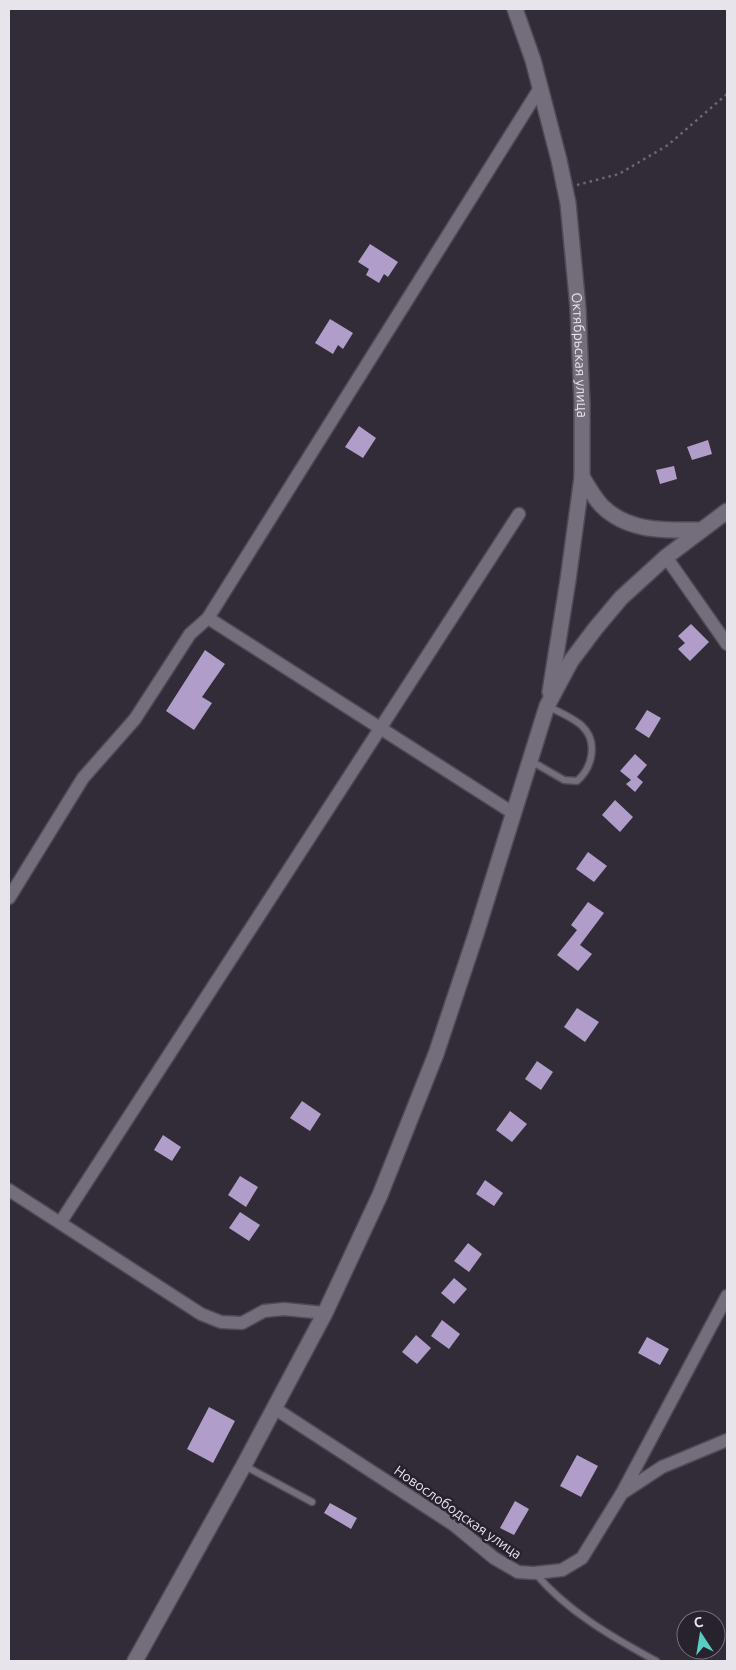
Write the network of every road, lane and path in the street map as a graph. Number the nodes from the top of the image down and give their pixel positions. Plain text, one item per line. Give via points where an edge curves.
1 (515, 9) edge
2 (540, 88) junction
3 (727, 94) edge
4 (565, 188) junction
5 (582, 476) junction
6 (727, 511) edge
7 (519, 514) dead end
8 (702, 530) junction
9 (666, 557) junction
10 (208, 618) junction
11 (727, 644) edge
12 (547, 706) junction
13 (380, 728) junction
14 (530, 760) junction
15 (513, 813) junction
16 (9, 898) edge
17 (9, 1190) edge
18 (60, 1223) junction
19 (727, 1296) edge
20 (325, 1313) junction
21 (274, 1408) junction
22 (727, 1440) edge
23 (244, 1465) junction
24 (622, 1493) junction
25 (312, 1502) dead end
26 (534, 1573) junction
27 (135, 1661) edge
28 (656, 1661) edge

1 - 2 street, Октябрьская улица
2 - 4 street, Октябрьская улица
2 - 10 street
3 - 4 path via 668,145 619,174
4 - 5 street, Октябрьская улица via 578,308
5 - 8 street via 601,505 620,520 660,530
5 - 12 street, Октябрьская улица
6 - 8 street
7 - 13 street
8 - 9 street
9 - 11 street
9 - 12 street via 621,598 595,629 571,661
10 - 13 street
10 - 16 street via 190,634 135,719 83,778
12 - 14 street
12 - 14 lane via 581,725 592,741 592,755 584,774 577,781 564,780
13 - 15 street
13 - 18 street
14 - 15 street
15 - 20 street via 436,1054 380,1195
17 - 18 street
18 - 20 street via 201,1314 220,1322 242,1323 264,1311 284,1309
19 - 24 street, Новослободская улица
20 - 21 street
21 - 23 street
21 - 26 street, Новослободская улица via 454,1525 494,1558 518,1572
22 - 24 street via 662,1466
23 - 25 lane
23 - 27 street
24 - 26 street, Новослободская улица via 582,1558 562,1570
26 - 28 lane via 573,1611

